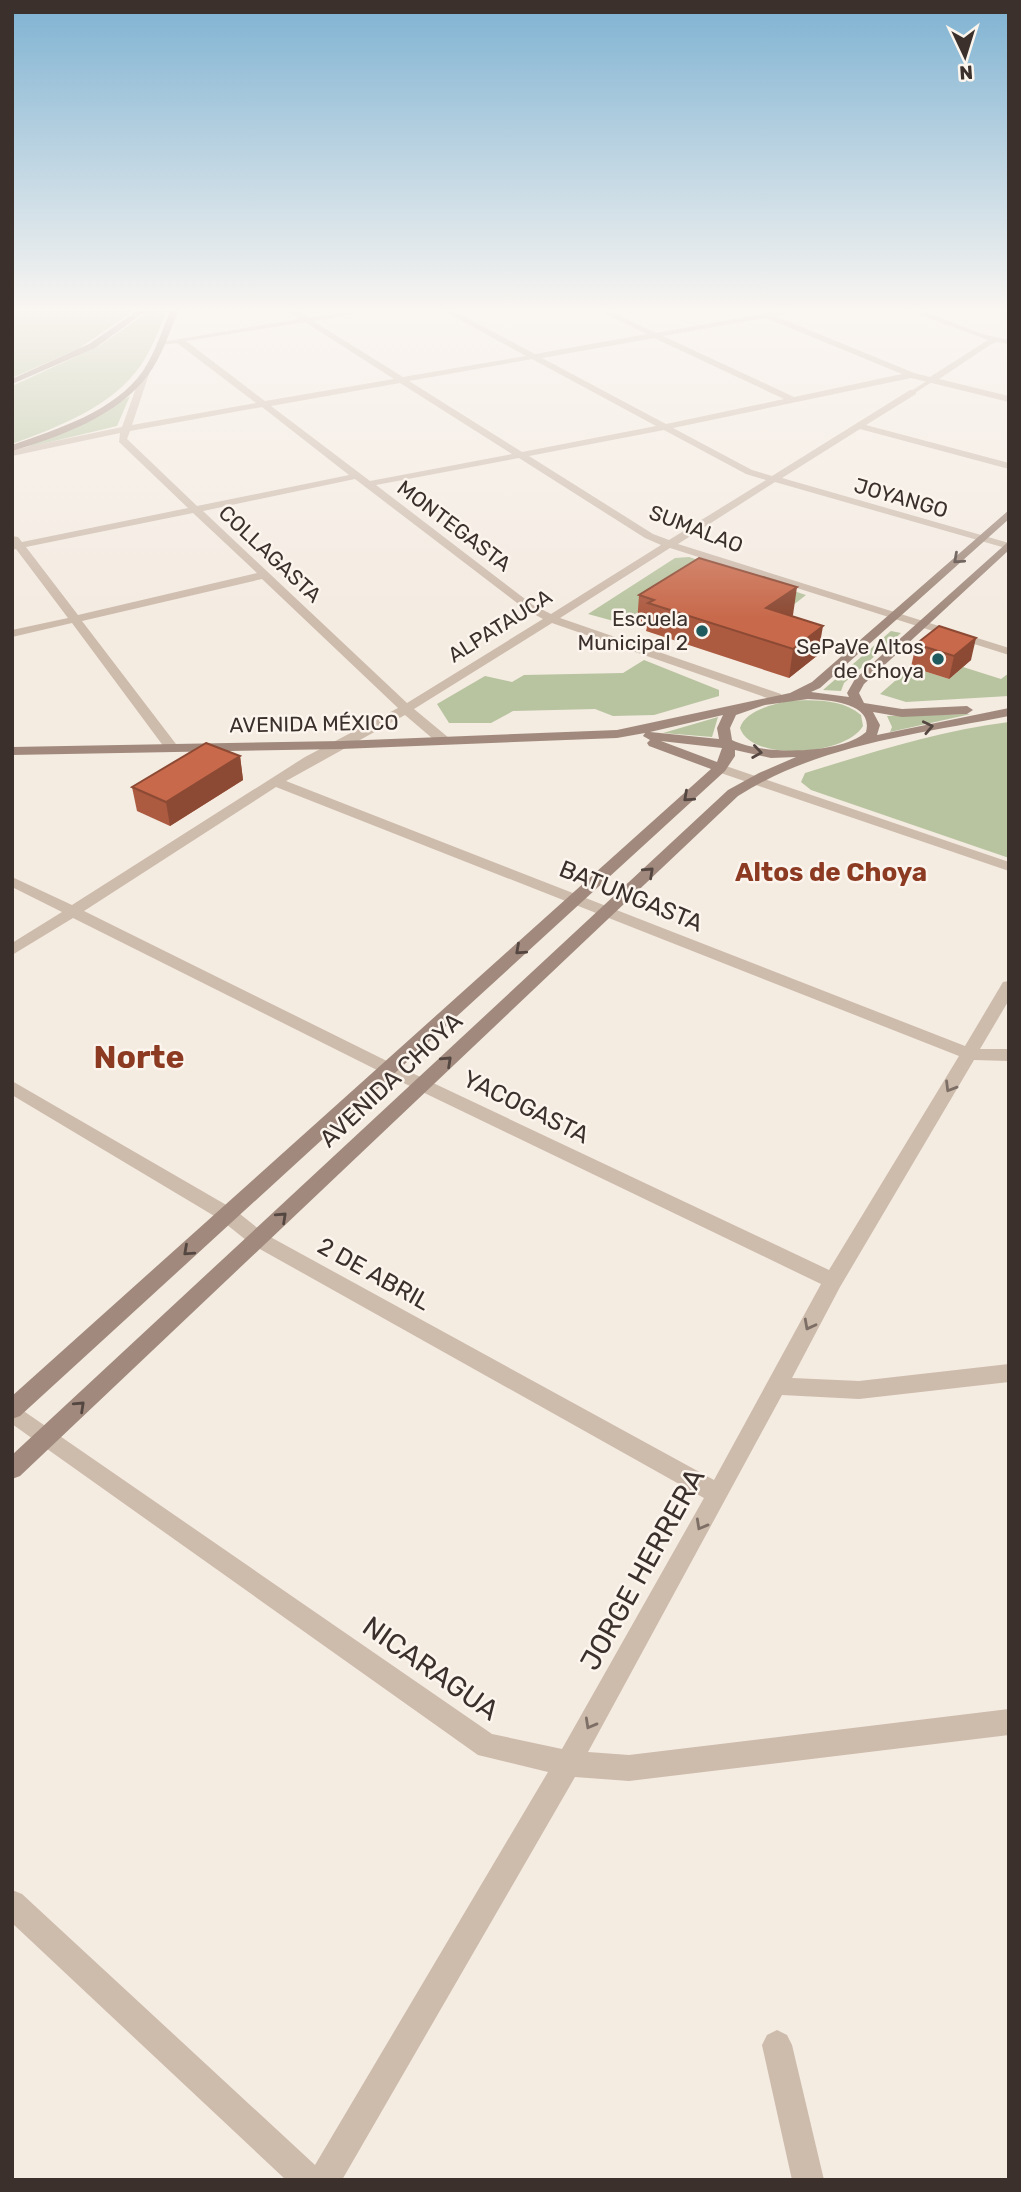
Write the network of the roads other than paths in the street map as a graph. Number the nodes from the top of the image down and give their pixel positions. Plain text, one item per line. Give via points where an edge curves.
1 (92, 413) edge
2 (130, 413) edge
3 (216, 413) edge
4 (275, 413) edge
5 (454, 413) edge
6 (639, 413) edge
7 (730, 413) edge
8 (879, 413) edge
9 (858, 426) junction
10 (665, 427) junction
11 (124, 429) junction
12 (12, 451) edge
13 (520, 455) junction
14 (1009, 466) edge
15 (357, 476) junction
16 (772, 480) junction
17 (368, 484) junction
18 (195, 509) junction
19 (1009, 513) edge
20 (980, 539) junction
21 (14, 543) edge
22 (671, 545) junction
23 (1008, 545) edge
24 (264, 575) junction
25 (894, 616) junction
26 (76, 619) junction
27 (552, 619) junction
28 (922, 624) junction
29 (12, 634) edge
30 (1009, 652) edge
31 (783, 697) junction
32 (861, 706) junction
33 (738, 708) junction
34 (406, 709) junction
35 (1009, 712) edge
36 (617, 734) junction
37 (634, 735) junction
38 (444, 741) junction
39 (862, 742) junction
40 (341, 745) junction
41 (727, 745) junction
42 (172, 748) junction
43 (12, 751) edge
44 (821, 753) junction
45 (720, 768) junction
46 (754, 779) junction
47 (275, 782) junction
48 (1009, 867) edge
49 (12, 881) edge
50 (576, 899) junction
51 (73, 911) junction
52 (607, 911) junction
53 (12, 950) edge
54 (1009, 986) edge
55 (970, 1054) junction
56 (1009, 1055) edge
57 (388, 1069) junction
58 (422, 1085) junction
59 (12, 1087) edge
60 (228, 1215) junction
61 (258, 1239) junction
62 (833, 1281) junction
63 (1009, 1373) edge
64 (776, 1386) junction
65 (12, 1411) edge
66 (47, 1437) junction
67 (12, 1469) edge
68 (718, 1494) junction
69 (1009, 1722) edge
70 (568, 1763) junction
71 (12, 1904) edge
72 (777, 2045) dead end
73 (309, 2180) edge
74 (324, 2180) edge
75 (808, 2180) edge

1 - 12 main road
2 - 11 street
3 - 11 street
4 - 15 street, MONTEGASTA
5 - 13 street, SUMALAO
6 - 10 street, JOYANGO
7 - 10 street
8 - 9 street, ALPATAUCA
9 - 14 street
9 - 16 street, ALPATAUCA
10 - 13 street
10 - 16 street, JOYANGO
11 - 12 street
11 - 18 street, COLLAGASTA via 122,440
13 - 17 street
13 - 22 street, SUMALAO via 649,536
15 - 17 street, MONTEGASTA
15 - 18 street
16 - 20 street, JOYANGO
16 - 22 street, ALPATAUCA
17 - 27 street, MONTEGASTA via 529,607
18 - 21 street
18 - 24 street, COLLAGASTA
19 - 20 main road
20 - 23 street, JOYANGO
20 -> 25 main road
21 - 26 street
22 - 25 street, SUMALAO
22 - 27 street, ALPATAUCA
23 - 28 main road
24 - 26 street
24 - 34 street, COLLAGASTA
25 - 28 street, SUMALAO
25 - 31 main road via 816,685
26 - 29 street
26 - 42 street
27 - 31 street, MONTEGASTA
27 - 34 street, ALPATAUCA
28 - 30 street, SUMALAO
28 - 32 main road via 859,682 853,693
31 - 32 main road via 832,697
31 - 33 main road, AVENIDA MÉXICO
32 - 35 main road via 902,713
32 - 39 main road via 874,726
33 - 36 main road, AVENIDA MÉXICO
33 - 41 main road, AVENIDA CHOYA via 726,720 723,734
34 - 38 street, COLLAGASTA
34 - 40 street, ALPATAUCA
39 -> 35 main road
36 - 37 main road, AVENIDA MÉXICO
36 - 38 main road, AVENIDA MÉXICO
37 - 41 main road, AVENIDA MÉXICO
37 - 45 main road
38 - 40 main road, AVENIDA MÉXICO
39 - 44 main road
40 - 42 main road, AVENIDA MÉXICO
40 - 47 street, ALPATAUCA
41 -> 44 main road, AVENIDA MÉXICO via 771,754
41 - 45 main road, AVENIDA CHOYA via 728,756
42 - 43 main road, AVENIDA MÉXICO
44 - 46 main road, AVENIDA CHOYA
45 - 46 street
45 -> 50 main road, AVENIDA CHOYA
46 - 48 street
52 -> 46 main road, AVENIDA CHOYA via 733,793
47 - 50 street, BATUNGASTA
47 - 51 street, ALPATAUCA
49 - 51 street, YACOGASTA
50 - 52 street, BATUNGASTA
50 -> 57 main road, AVENIDA CHOYA
51 - 53 street, ALPATAUCA
51 - 57 street, YACOGASTA
52 - 55 street, BATUNGASTA
58 -> 52 main road, AVENIDA CHOYA
54 - 55 street, JORGE HERRERA
55 - 56 street
55 -> 62 street, JORGE HERRERA
57 - 58 street, YACOGASTA
57 - 60 main road, AVENIDA CHOYA
61 -> 58 main road, AVENIDA CHOYA
58 - 62 street, YACOGASTA
59 - 60 street, 2 DE ABRIL
60 - 61 street, 2 DE ABRIL
60 -> 65 main road, AVENIDA CHOYA
66 -> 61 main road, AVENIDA CHOYA
61 - 68 street, 2 DE ABRIL
62 -> 64 street, JORGE HERRERA
63 - 64 street via 859,1390
64 - 68 street, JORGE HERRERA
65 - 66 street, NICARAGUA
66 - 67 main road, AVENIDA CHOYA
66 - 70 street, NICARAGUA via 487,1746
68 -> 70 street, JORGE HERRERA
69 - 70 street, NICARAGUA via 629,1768
70 - 74 street, JORGE HERRERA
71 - 73 street
72 - 75 street

